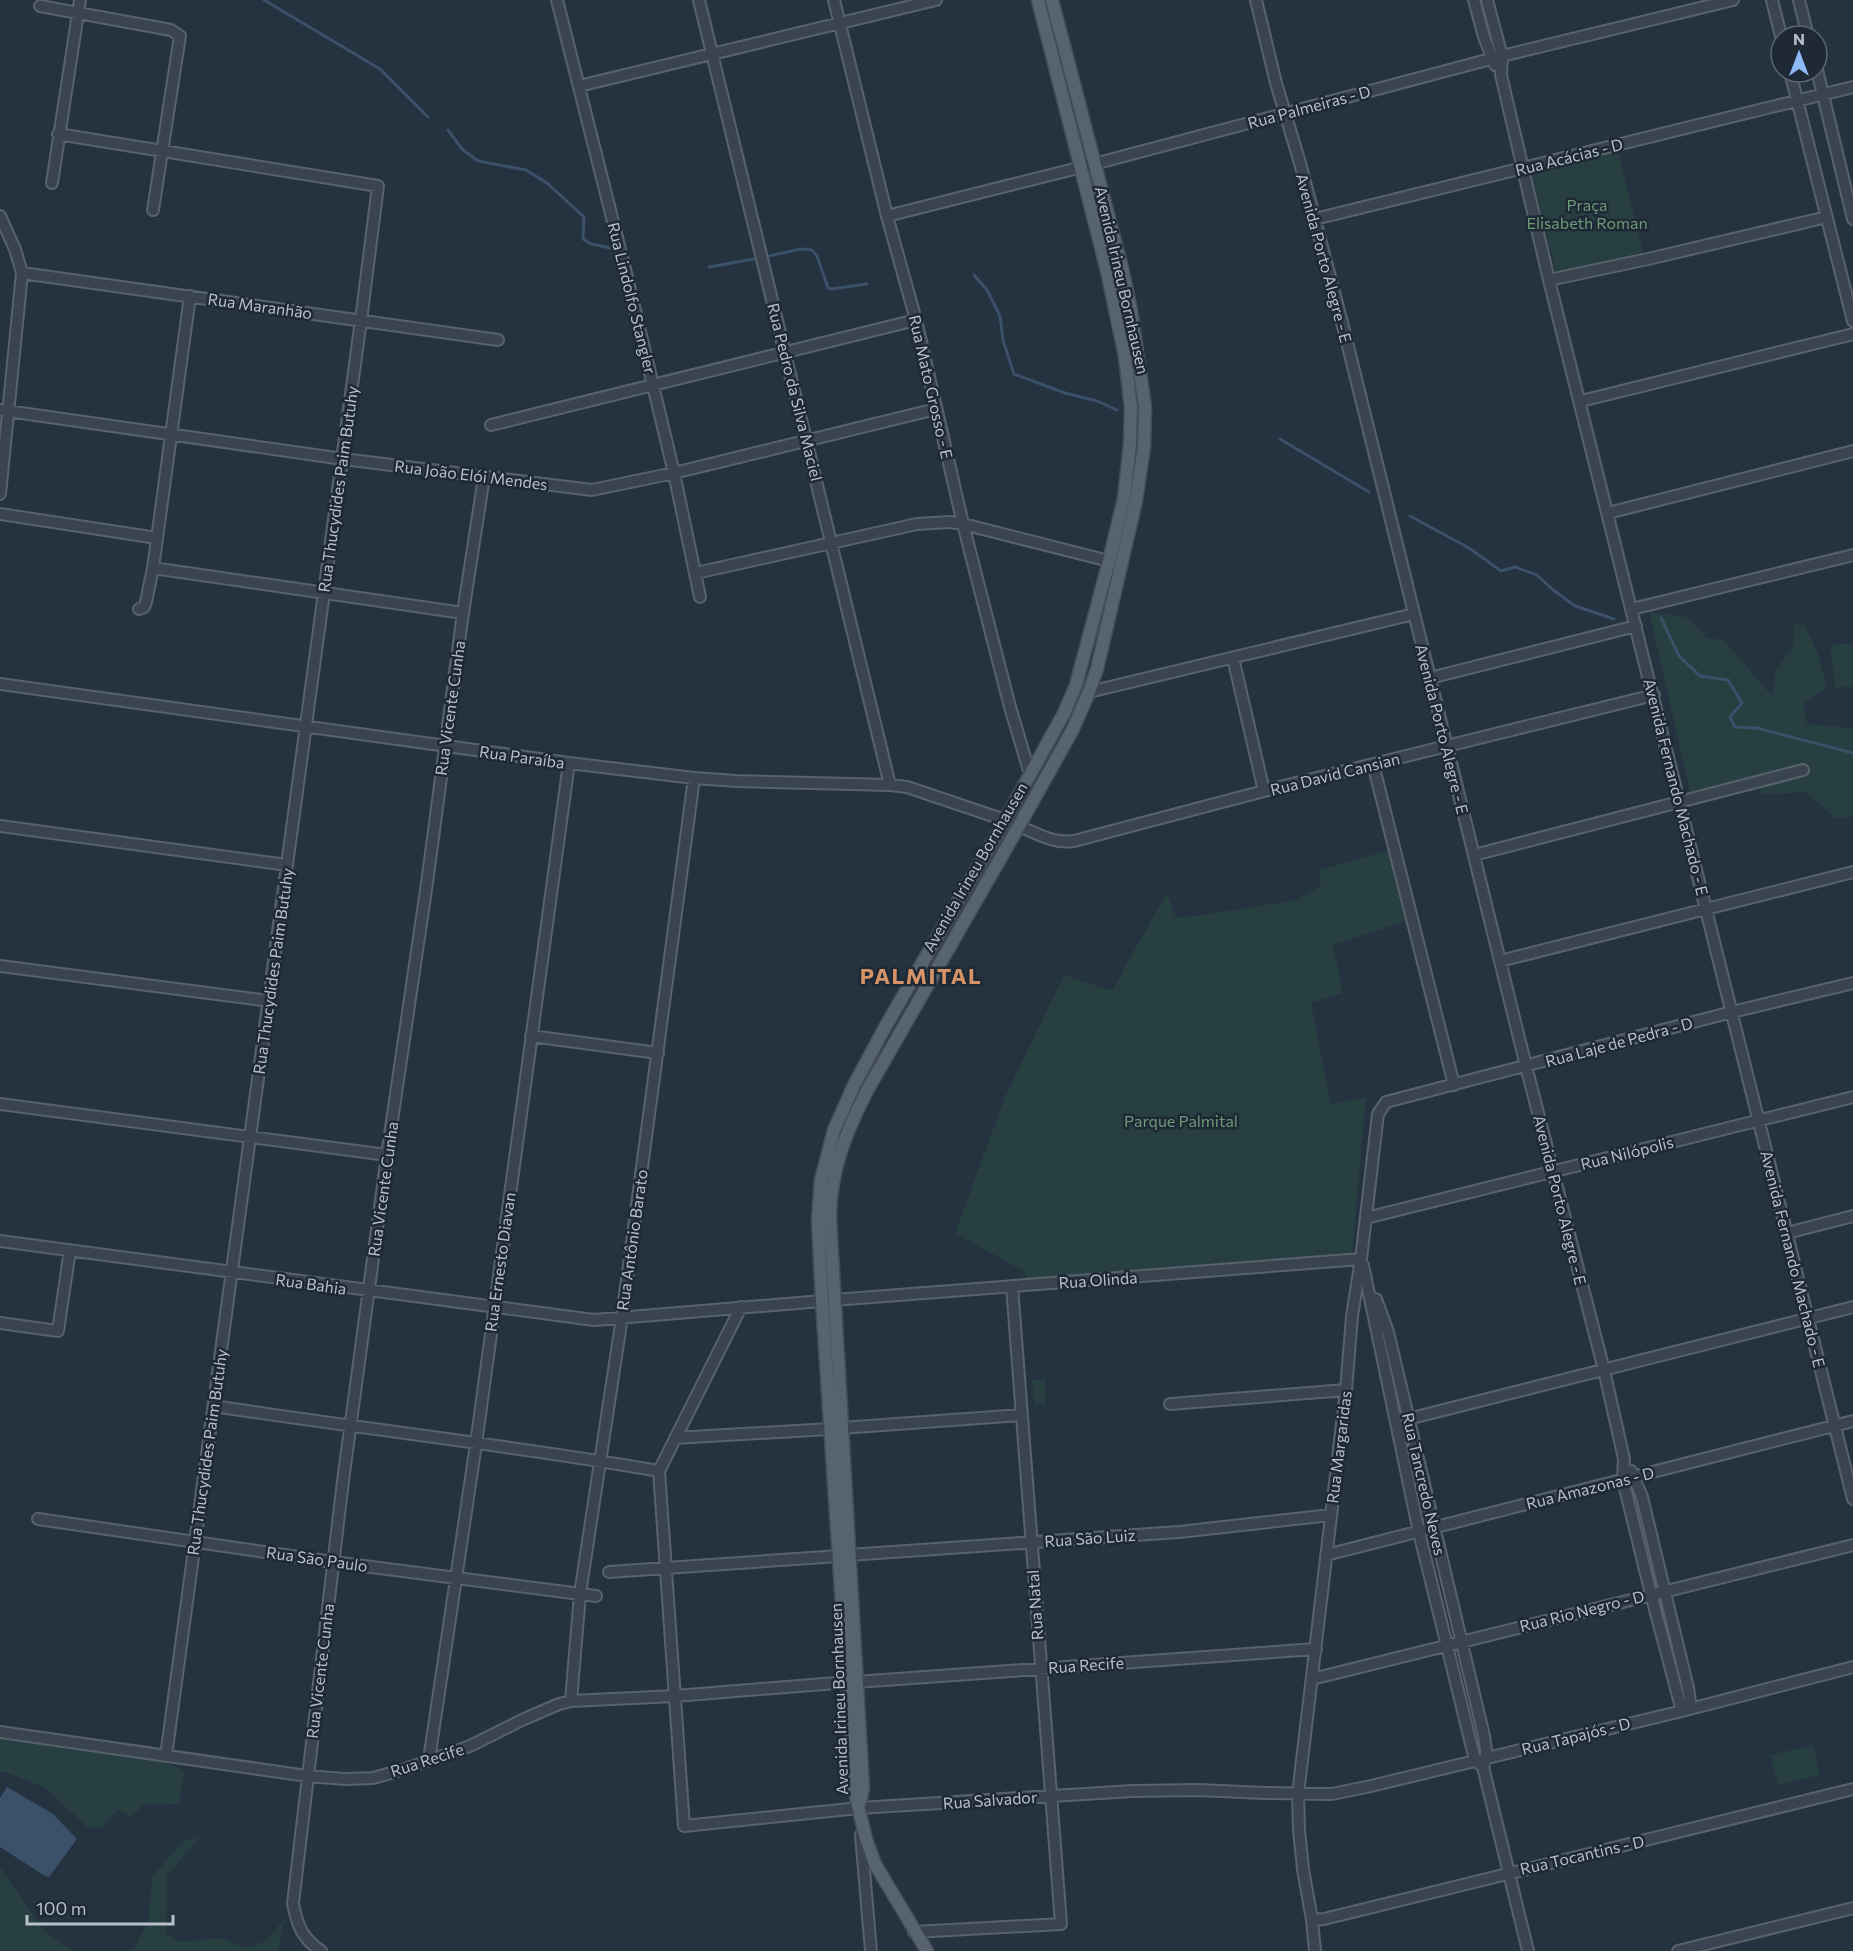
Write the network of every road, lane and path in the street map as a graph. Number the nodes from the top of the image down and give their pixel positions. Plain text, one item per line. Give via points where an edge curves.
1 (80, 0) edge
2 (557, 0) edge
3 (699, 0) edge
4 (834, 0) edge
5 (936, 0) edge
6 (1038, 0) edge
7 (1052, 0) edge
8 (1256, 0) edge
9 (1474, 0) edge
10 (1487, 0) edge
11 (1732, 0) edge
12 (1772, 0) edge
13 (1799, 0) edge
14 (40, 6) dead end
15 (78, 13) junction
16 (840, 23) junction
17 (1778, 24) edge
18 (1805, 24) edge
19 (712, 54) junction
20 (1497, 58) junction
21 (1071, 72) junction
22 (1057, 75) junction
23 (1793, 84) edge
24 (1820, 84) edge
25 (579, 86) junction
26 (1853, 87) edge
27 (1823, 95) junction
28 (1797, 101) junction
29 (1284, 113) junction
30 (58, 134) junction
31 (162, 151) junction
32 (1094, 164) junction
33 (1080, 168) junction
34 (1523, 168) junction
35 (52, 183) dead end
36 (153, 210) dead end
37 (1852, 214) edge
38 (0, 216) edge
39 (887, 216) junction
40 (1827, 217) junction
41 (1315, 219) junction
42 (22, 273) junction
43 (1549, 280) junction
44 (190, 296) junction
45 (916, 320) junction
46 (361, 321) junction
47 (1853, 321) edge
48 (1853, 334) edge
49 (498, 340) dead end
50 (785, 352) junction
51 (653, 385) junction
52 (1581, 401) junction
53 (936, 409) junction
54 (4, 411) edge
55 (491, 425) dead end
56 (171, 435) junction
57 (807, 441) junction
58 (1853, 451) edge
59 (342, 459) junction
60 (674, 473) junction
61 (484, 477) junction
62 (0, 494) edge
63 (1608, 513) junction
64 (0, 514) edge
65 (963, 524) junction
66 (157, 538) junction
67 (832, 544) junction
68 (1853, 555) edge
69 (1116, 562) junction
70 (153, 567) junction
71 (696, 573) junction
72 (325, 592) junction
73 (700, 597) dead end
74 (139, 609) dead end
75 (1632, 609) junction
76 (463, 613) junction
77 (1414, 614) junction
78 (1636, 626) junction
79 (1233, 658) junction
80 (1430, 678) junction
81 (0, 684) edge
82 (1089, 692) junction
83 (1653, 695) junction
84 (306, 727) junction
85 (444, 746) junction
86 (1447, 746) junction
87 (569, 763) junction
88 (1373, 764) junction
89 (1803, 770) dead end
90 (1030, 774) junction
91 (694, 778) junction
92 (1042, 783) junction
93 (890, 785) junction
94 (1264, 791) junction
95 (1680, 801) junction
96 (1005, 820) junction
97 (0, 826) edge
98 (1019, 826) junction
99 (1474, 855) junction
100 (287, 865) junction
101 (1853, 872) edge
102 (1707, 909) junction
103 (1500, 961) junction
104 (0, 966) edge
105 (1853, 983) edge
106 (269, 1001) junction
107 (1732, 1012) junction
108 (531, 1036) junction
109 (658, 1053) junction
110 (1526, 1066) junction
111 (1454, 1084) junction
112 (1853, 1097) edge
113 (1386, 1102) joint
114 (0, 1104) edge
115 (1759, 1120) junction
116 (250, 1137) junction
117 (387, 1155) junction
118 (1553, 1171) junction
119 (1853, 1216) edge
120 (1366, 1218) junction
121 (1787, 1233) junction
122 (0, 1241) edge
123 (70, 1250) junction
124 (1361, 1259) junction
125 (232, 1273) junction
126 (1012, 1286) junction
127 (369, 1291) junction
128 (828, 1301) junction
129 (741, 1307) junction
130 (1853, 1307) edge
131 (494, 1308) junction
132 (1352, 1316) junction
133 (1374, 1316) junction
134 (622, 1317) junction
135 (1808, 1318) junction
136 (0, 1323) edge
137 (1604, 1370) junction
138 (1346, 1390) junction
139 (1170, 1404) dead end
140 (214, 1406) junction
141 (1021, 1415) junction
142 (1408, 1419) junction
143 (1853, 1421) edge
144 (1835, 1426) junction
145 (351, 1427) junction
146 (836, 1428) junction
147 (675, 1438) junction
148 (477, 1444) junction
149 (601, 1461) junction
150 (659, 1471) junction
151 (1629, 1478) junction
152 (1853, 1499) edge
153 (1331, 1515) junction
154 (38, 1519) dead end
155 (1434, 1528) junction
156 (1419, 1532) junction
157 (195, 1541) junction
158 (1031, 1542) junction
159 (1853, 1545) edge
160 (844, 1555) junction
161 (1326, 1555) junction
162 (333, 1562) junction
163 (666, 1568) junction
164 (609, 1572) dead end
165 (457, 1577) junction
166 (1665, 1590) junction
167 (580, 1594) junction
168 (1651, 1594) junction
169 (596, 1596) dead end
170 (1461, 1642) junction
171 (1446, 1645) junction
172 (1316, 1649) junction
173 (1853, 1667) edge
174 (1040, 1669) junction
175 (1312, 1679) junction
176 (852, 1682) junction
177 (675, 1696) junction
178 (571, 1701) junction
179 (1686, 1709) junction
180 (0, 1732) edge
181 (166, 1756) junction
182 (429, 1760) junction
183 (1482, 1762) junction
184 (307, 1776) junction
185 (1853, 1789) edge
186 (1298, 1794) junction
187 (1050, 1796) junction
188 (859, 1808) junction
189 (1509, 1873) junction
190 (1853, 1908) edge
191 (1312, 1920) junction
192 (914, 1932) junction
193 (321, 1951) edge
194 (871, 1951) edge
195 (927, 1951) edge
196 (1314, 1951) edge
197 (1528, 1951) edge
198 (1678, 1951) edge

1 - 15 street
2 - 25 street, Rua Lindolfo Stangler
3 - 19 street, Rua Pedro da Silva Maciel
4 - 16 street, Rua Mato Grosso - E
5 - 16 street
6 - 22 main road, Avenida Irineu Bornhausen
7 - 21 main road, Avenida Irineu Bornhausen
8 - 29 street, Avenida Porto Alegre - E
9 - 20 street, Avenida Fernando Machado - E
10 - 20 street, Avenida Fernando Machado - E
11 - 20 street, Rua Palmeiras - D
12 - 17 street
13 - 18 street
14 - 15 street
15 - 30 street
15 - 31 street via 171,30 180,36
16 - 19 street
16 - 39 street, Rua Mato Grosso - E
19 - 25 street
19 - 50 street, Rua Pedro da Silva Maciel
20 - 29 street, Rua Palmeiras - D
20 - 34 street, Avenida Fernando Machado - E
21 - 22 main road
21 - 32 main road, Avenida Irineu Bornhausen
22 - 33 main road, Avenida Irineu Bornhausen
23 - 28 street
24 - 27 street
25 - 51 street, Rua Lindolfo Stangler
26 - 27 street, Rua Acácias - D
27 - 28 street, Rua Acácias - D
27 - 37 street
28 - 34 street, Rua Acácias - D
28 - 40 street
29 - 32 street, Rua Palmeiras - D
29 - 41 street, Avenida Porto Alegre - E
30 - 31 street
30 - 35 street
31 - 36 street
31 - 46 street, Rua Thucydides Paim Butuhy via 378,186
32 - 33 street, Rua Palmeiras - D
32 - 69 main road, Avenida Irineu Bornhausen via 1128,299 1144,407 1144,447 1136,501
33 - 39 street, Rua Palmeiras - D
33 - 69 main road, Avenida Irineu Bornhausen via 1107,272 1131,408 1131,444
34 - 41 street, Rua Acácias - D
34 - 43 street, Avenida Fernando Machado - E
38 - 42 street
39 - 45 street, Rua Mato Grosso - E
40 - 43 street
40 - 47 street
41 - 77 street, Avenida Porto Alegre - E
42 - 44 street, Rua Maranhão
42 - 54 street
43 - 52 street, Avenida Fernando Machado - E
44 - 46 street, Rua Maranhão
44 - 56 street
45 - 50 street
45 - 53 street, Rua Mato Grosso - E
46 - 49 street, Rua Maranhão
46 - 59 street, Rua Thucydides Paim Butuhy
48 - 52 street
50 - 51 street
50 - 57 street, Rua Pedro da Silva Maciel
51 - 55 street
51 - 60 street, Rua Lindolfo Stangler
52 - 63 street, Avenida Fernando Machado - E
53 - 57 street, Rua João Elói Mendes
53 - 65 street, Rua Mato Grosso - E
54 - 56 street, Rua João Elói Mendes
54 - 62 street
56 - 59 street, Rua João Elói Mendes
56 - 66 street
57 - 60 street, Rua João Elói Mendes
57 - 67 street, Rua Pedro da Silva Maciel
58 - 63 street
59 - 61 street, Rua João Elói Mendes
59 - 72 street, Rua Thucydides Paim Butuhy
60 - 61 street, Rua João Elói Mendes via 591,490
60 - 71 street, Rua Lindolfo Stangler
61 - 76 street, Rua Vicente Cunha
63 - 75 street, Avenida Fernando Machado - E
64 - 66 street
65 - 67 street via 916,524
65 - 69 street
65 - 90 street, Rua Mato Grosso - E
66 - 70 street
67 - 71 street
67 - 93 street, Rua Pedro da Silva Maciel
68 - 75 street
69 - 82 main road, Avenida Irineu Bornhausen via 1097,669
69 - 90 main road, Avenida Irineu Bornhausen via 1076,685
70 - 72 street
70 - 74 street via 146,602
71 - 73 street, Rua Lindolfo Stangler
72 - 76 street
72 - 84 street, Rua Thucydides Paim Butuhy
75 - 78 street, Avenida Fernando Machado - E
76 - 85 street, Rua Vicente Cunha
77 - 79 street
77 - 80 street, Avenida Porto Alegre - E
78 - 80 street
78 - 83 street, Avenida Fernando Machado - E
79 - 82 street
79 - 94 street
80 - 86 street, Avenida Porto Alegre - E
81 - 84 street, Rua Paraíba
82 - 92 main road, Avenida Irineu Bornhausen
83 - 86 street, Rua David Cansian
83 - 95 street, Avenida Fernando Machado - E
84 - 85 street, Rua Paraíba
84 - 100 street, Rua Thucydides Paim Butuhy
85 - 87 street, Rua Paraíba
85 - 117 street, Rua Vicente Cunha
86 - 88 street, Rua David Cansian
86 - 99 street, Avenida Porto Alegre - E
87 - 91 street, Rua Paraíba
87 - 108 street, Rua Ernesto Diavan
88 - 94 street, Rua David Cansian
88 - 111 street
89 - 95 street
90 - 92 main road
90 - 96 main road, Avenida Irineu Bornhausen
91 - 93 street, Rua Paraíba
91 - 109 street, Rua Antônio Barato
92 - 98 main road, Avenida Irineu Bornhausen
93 - 96 street, Rua Paraíba via 907,787
94 - 98 street, Rua David Cansian via 1062,843
95 - 99 street
95 - 102 street, Avenida Fernando Machado - E
96 - 128 main road, Avenida Irineu Bornhausen via 884,1029 834,1130 819,1202
97 - 100 street
98 - 128 main road, Avenida Irineu Bornhausen via 868,1089 847,1133 832,1182
99 - 103 street, Avenida Porto Alegre - E
100 - 106 street, Rua Thucydides Paim Butuhy
101 - 102 street
102 - 103 street
102 - 107 street, Avenida Fernando Machado - E
103 - 110 street, Avenida Porto Alegre - E
104 - 106 street
105 - 107 street, Rua Laje de Pedra - D
106 - 116 street, Rua Thucydides Paim Butuhy
107 - 110 street, Rua Laje de Pedra - D
107 - 115 street, Avenida Fernando Machado - E
108 - 109 street
108 - 131 street, Rua Ernesto Diavan
109 - 134 street, Rua Antônio Barato
110 - 111 street, Rua Laje de Pedra - D
110 - 118 street, Avenida Porto Alegre - E
111 - 113 street, Rua Laje de Pedra - D
112 - 115 street, Rua Nilópolis
113 - 120 street, Rua Margaridas via 1378,1114
114 - 116 street
115 - 118 street, Rua Nilópolis
115 - 121 street, Avenida Fernando Machado - E
116 - 117 street
116 - 125 street, Rua Thucydides Paim Butuhy
117 - 127 street, Rua Vicente Cunha
118 - 120 street, Rua Nilópolis
118 - 137 street, Avenida Porto Alegre - E
119 - 121 street
120 - 124 street, Rua Margaridas
121 - 135 street, Avenida Fernando Machado - E
122 - 123 street, Rua Bahia
123 - 125 street, Rua Bahia
123 - 136 street via 58,1331
124 - 126 street, Rua Olinda
124 - 132 street, Rua Margaridas
124 - 133 street, Rua Tancredo Neves
124 - 142 street, Rua Tancredo Neves via 1388,1332
125 - 127 street, Rua Bahia
125 - 140 street, Rua Thucydides Paim Butuhy
126 - 128 street, Rua Olinda
126 - 141 street, Rua Natal
127 - 131 street, Rua Bahia
127 - 145 street, Rua Vicente Cunha
128 - 129 street, Rua Olinda
128 - 146 main road, Avenida Irineu Bornhausen
129 - 134 street, Rua Olinda
129 - 147 street
130 - 135 street
131 - 134 street, Rua Bahia via 594,1320
131 - 148 street, Rua Ernesto Diavan
132 - 133 street
132 - 138 street, Rua Margaridas
133 - 156 street, Rua Tancredo Neves
134 - 149 street, Rua Antônio Barato
135 - 137 street
135 - 144 street, Avenida Fernando Machado - E
137 - 142 street
137 - 151 street, Avenida Porto Alegre - E
138 - 139 street
138 - 153 street, Rua Margaridas
140 - 145 street
140 - 157 street, Rua Thucydides Paim Butuhy
141 - 146 street
141 - 158 street, Rua Natal
142 - 155 street, Rua Tancredo Neves
143 - 144 street, Rua Amazonas - D
144 - 151 street, Rua Amazonas - D
144 - 152 street, Avenida Fernando Machado - E
145 - 148 street
145 - 162 street, Rua Vicente Cunha
146 - 147 street
146 - 160 main road, Avenida Irineu Bornhausen
147 - 150 street
148 - 149 street
148 - 165 street, Rua Ernesto Diavan
149 - 150 street
149 - 167 street, Rua Antônio Barato
150 - 163 street
151 - 155 street, Rua Amazonas - D
151 - 166 street, Avenida Porto Alegre - E via 1642,1497
151 - 168 street, Avenida Porto Alegre - E
153 - 158 street, Rua São Luiz via 1179,1532
153 - 161 street, Rua Margaridas
154 - 157 street, Rua São Paulo
155 - 156 street, Rua Amazonas - D
155 - 170 street, Rua Tancredo Neves
156 - 161 street, Rua Amazonas - D
156 - 171 street, Rua Tancredo Neves
157 - 162 street, Rua São Paulo
157 - 181 street, Rua Thucydides Paim Butuhy
158 - 160 street, Rua São Luiz
158 - 174 street, Rua Natal
159 - 166 street, Rua Rio Negro - D
160 - 163 street, Rua São Luiz
160 - 176 main road, Avenida Irineu Bornhausen
161 - 172 street, Rua Margaridas
162 - 165 street, Rua São Paulo
162 - 184 street, Rua Vicente Cunha
163 - 164 street, Rua São Luiz
163 - 177 street
165 - 167 street, Rua São Paulo
165 - 182 street, Rua Ernesto Diavan
166 - 168 street, Rua Rio Negro - D
166 - 179 street, Avenida Porto Alegre - E
167 - 169 street, Rua São Paulo
167 - 178 street, Rua Antônio Barato
168 - 170 street, Rua Rio Negro - D
168 - 179 street, Avenida Porto Alegre - E
170 - 171 street, Rua Rio Negro - D
170 - 183 street, Rua Tancredo Neves via 1484,1736
171 - 175 street, Rua Rio Negro - D
171 - 183 street, Rua Tancredo Neves
172 - 174 street, Rua Recife
172 - 175 street, Rua Margaridas
173 - 179 street, Rua Tapajós - D
174 - 176 street, Rua Recife
174 - 187 street, Rua Natal
175 - 186 street, Rua Margaridas
176 - 177 street, Rua Recife
176 - 188 main road, Avenida Irineu Bornhausen via 854,1789
177 - 178 street, Rua Recife
177 - 188 street, Rua Salvador via 684,1826
178 - 182 street, Rua Recife
179 - 183 street, Rua Tapajós - D
180 - 181 street, Rua Recife
181 - 184 street, Rua Recife
182 - 184 street, Rua Recife via 372,1778
183 - 186 street, Rua Tapajós - D via 1332,1794
183 - 189 street, Rua Tancredo Neves
184 - 193 street, Rua Vicente Cunha via 292,1903 297,1925
185 - 189 street, Rua Tocantins - D
186 - 187 street, Rua Salvador via 1198,1790
186 - 191 street, Rua Margaridas via 1303,1869
187 - 188 street, Rua Salvador
187 - 192 street, Rua Natal via 1060,1924
188 - 192 main road, Avenida Irineu Bornhausen via 875,1864
188 - 194 street
189 - 191 street, Rua Tocantins - D
189 - 197 street, Rua Tancredo Neves
190 - 198 street
191 - 196 street, Rua Margaridas
192 - 195 main road, Avenida Irineu Bornhausen

